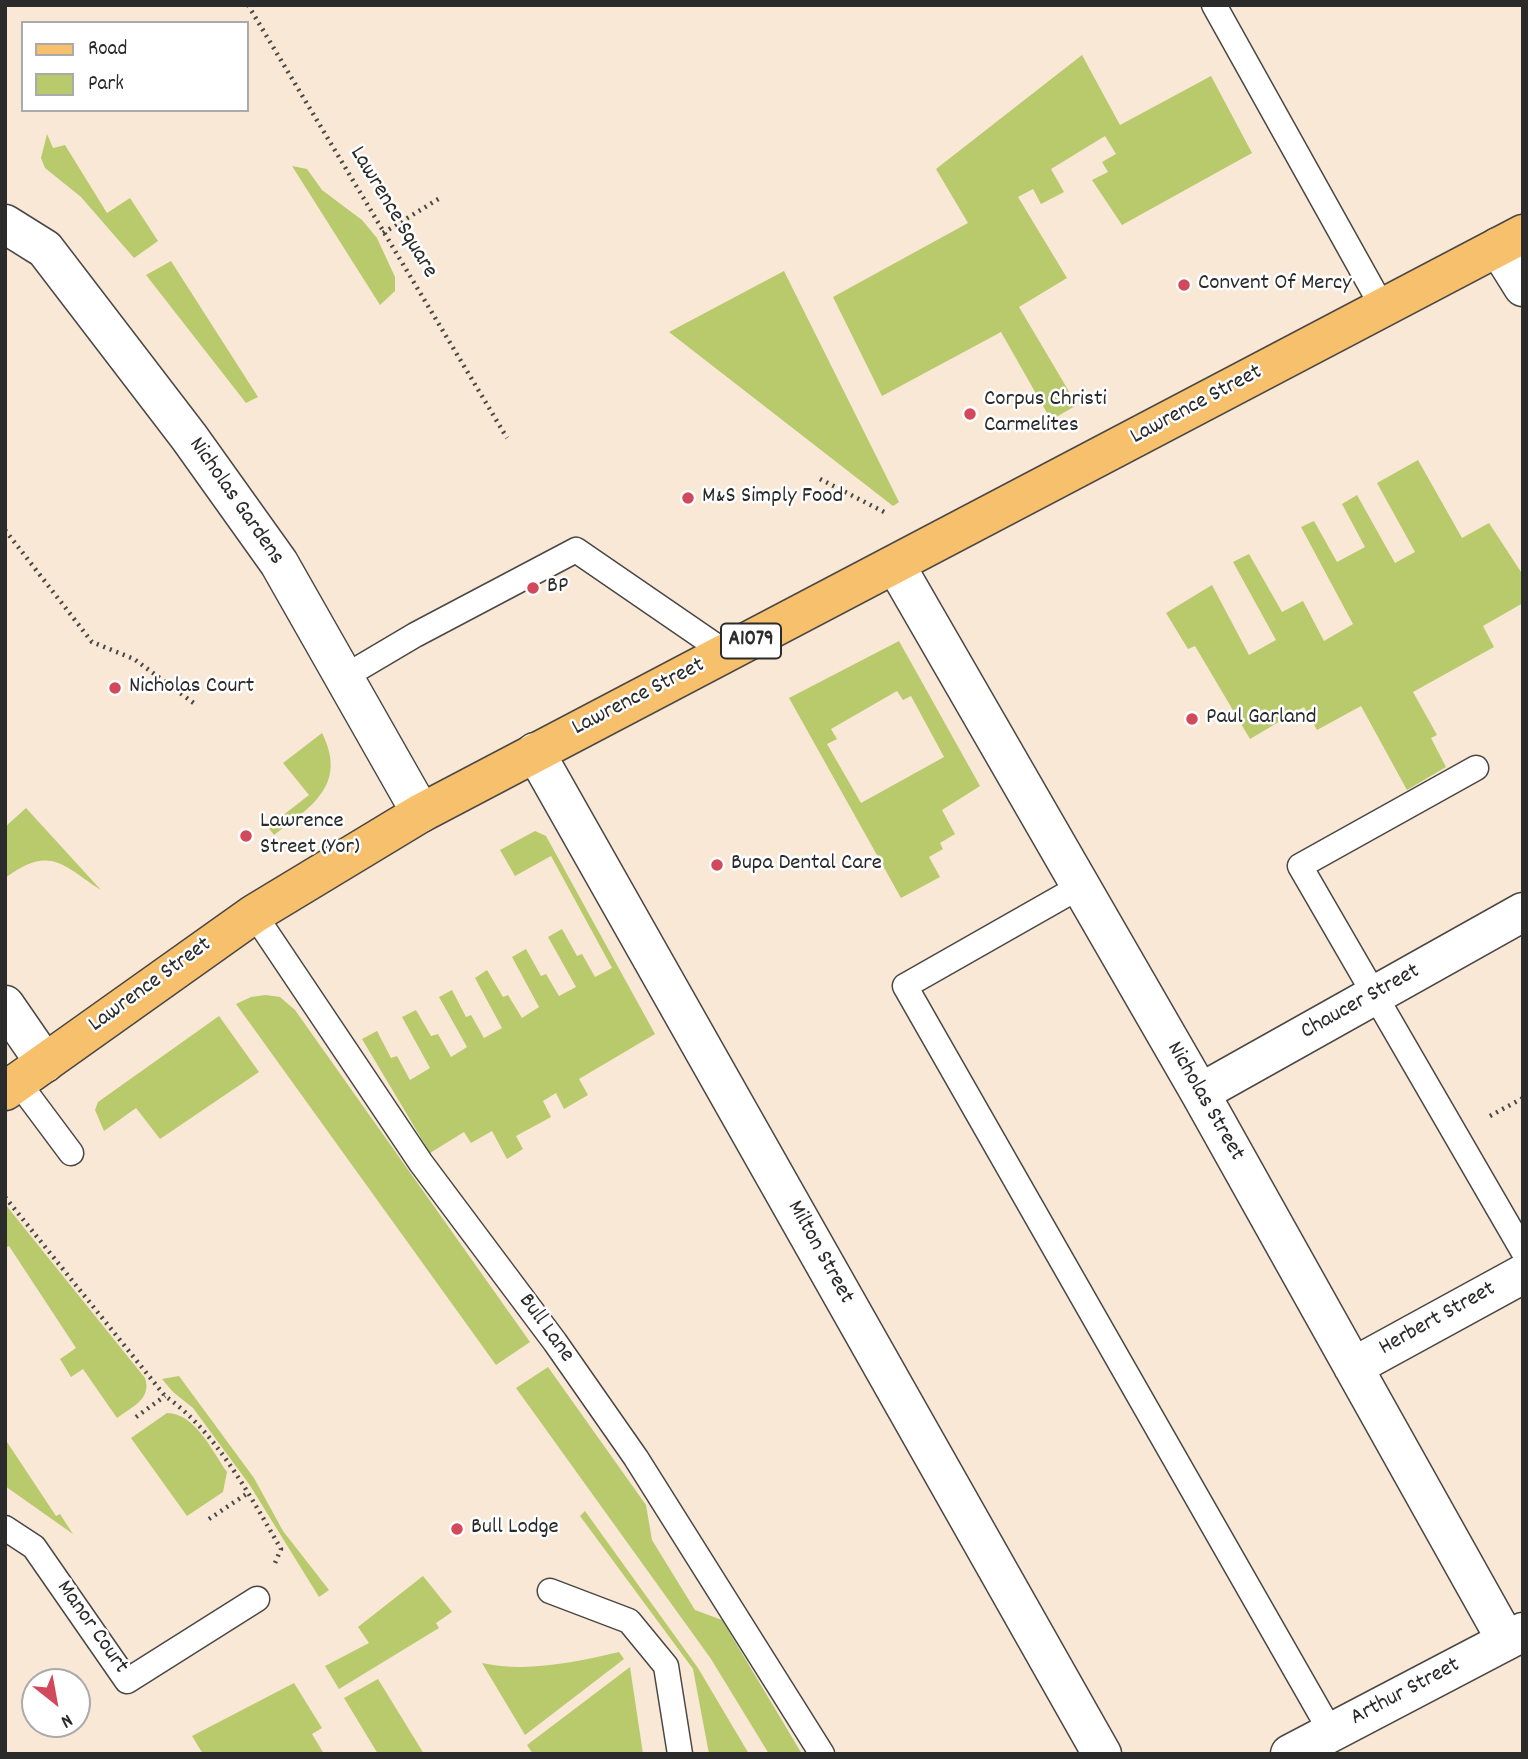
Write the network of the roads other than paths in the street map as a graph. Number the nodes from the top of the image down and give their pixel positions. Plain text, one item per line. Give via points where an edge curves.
1 (1214, 5) edge
2 (5, 224) edge
3 (1511, 241) edge
4 (1523, 287) edge
5 (1383, 308) junction
6 (912, 558) junction
7 (726, 653) junction
8 (344, 677) junction
9 (535, 752) junction
10 (1476, 768) dead end
11 (421, 813) junction
12 (1081, 886) junction
13 (1523, 912) edge
14 (254, 914) junction
15 (1374, 996) junction
16 (5, 1005) edge
17 (23, 1078) edge
18 (1200, 1093) junction
19 (71, 1153) dead end
20 (1523, 1251) edge
21 (1523, 1274) edge
22 (1353, 1367) junction
23 (5, 1528) edge
24 (550, 1591) dead end
25 (257, 1599) road end
26 (1515, 1636) edge
27 (1331, 1732) junction
28 (680, 1754) edge
29 (822, 1754) edge
30 (1102, 1754) edge
31 (1290, 1754) edge

1 - 5 lane
2 - 8 street, Nicholas Gardens via 45,249 189,437 279,563
3 - 4 street
3 - 5 main road, Lawrence Street / A1079
5 - 6 main road, Lawrence Street / A1079
6 - 7 main road, Lawrence Street / A1079
6 - 12 street, Nicholas Street
7 - 8 lane via 576,550
7 - 9 main road, Lawrence Street / A1079
8 - 11 street, Nicholas Gardens
9 - 11 main road, Lawrence Street / A1079
9 - 30 street, Milton Street
10 - 15 lane via 1300,866
11 - 14 main road, Lawrence Street / A1079
12 - 18 street, Nicholas Street
12 - 27 lane via 905,986
13 - 15 street, Chaucer Street
14 - 17 main road, Lawrence Street / A1079
14 - 29 lane, Bull Lane via 421,1163 636,1458
15 - 18 street, Chaucer Street
15 - 20 lane
16 - 17 street
17 - 19 lane
18 - 22 street, Nicholas Street
21 - 22 street, Herbert Street
22 - 26 street, Nicholas Street
23 - 25 lane, Manor Court via 34,1547 127,1681
24 - 28 lane via 629,1621 666,1666
26 - 27 street, Arthur Street
27 - 31 street, Arthur Street

